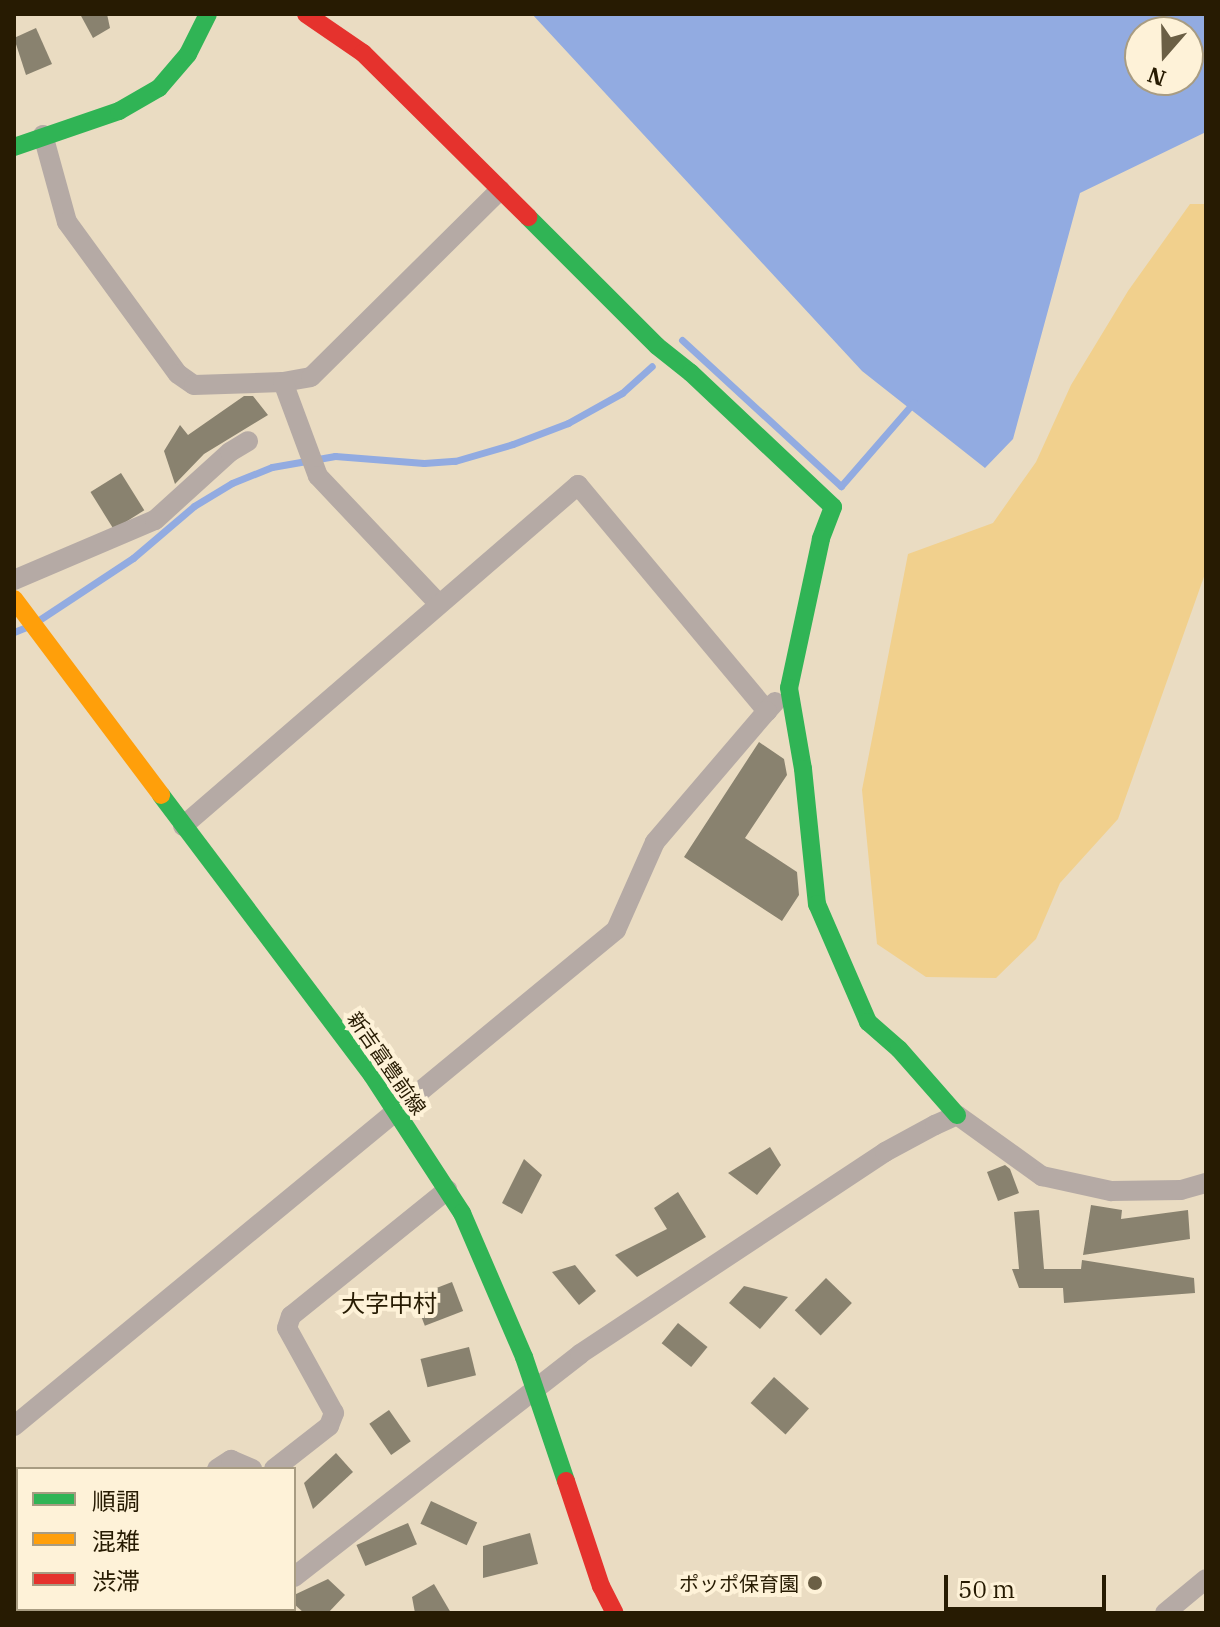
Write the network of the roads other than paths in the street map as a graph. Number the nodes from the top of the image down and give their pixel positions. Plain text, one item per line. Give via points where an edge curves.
1 (208, 14) edge
2 (306, 14) edge
3 (43, 135) junction
4 (14, 147) edge
5 (500, 190) junction
6 (283, 382) junction
7 (248, 441) dead end
8 (14, 580) edge
9 (14, 599) edge
10 (439, 604) junction
11 (789, 688) junction
12 (767, 711) junction
13 (183, 826) junction
14 (396, 1112) junction
15 (957, 1115) junction
16 (1206, 1183) edge
17 (447, 1190) junction
18 (533, 1393) junction
19 (14, 1426) edge
20 (220, 1467) edge
21 (247, 1467) edge
22 (277, 1467) edge
23 (296, 1575) edge
24 (1206, 1579) edge
25 (615, 1613) edge
26 (1165, 1613) edge

1 - 3 main road via 188,54 159,88 119,111
2 - 5 main road via 363,53
3 - 4 main road
3 - 6 street via 67,222 178,374 194,385
5 - 6 street via 311,377
5 - 11 main road via 657,346 833,507 821,539
6 - 10 street via 318,476
7 - 8 street via 155,520
9 - 13 main road, 新吉富豊前線
10 - 12 street via 578,485
10 - 13 street
11 - 12 street
11 - 15 main road via 817,904 868,1022
12 - 14 street via 655,842 616,930
13 - 14 main road, 新吉富豊前線
14 - 17 main road, 新吉富豊前線
14 - 19 street
15 - 16 street via 1042,1176 1111,1191 1181,1190
15 - 18 street via 885,1152 694,1276
17 - 18 main road, 新吉富豊前線 via 507,1318
17 - 22 street via 291,1316 287,1328 334,1413 329,1426
18 - 23 street
18 - 25 main road, 新吉富豊前線
20 - 21 street via 231,1460
24 - 26 street

